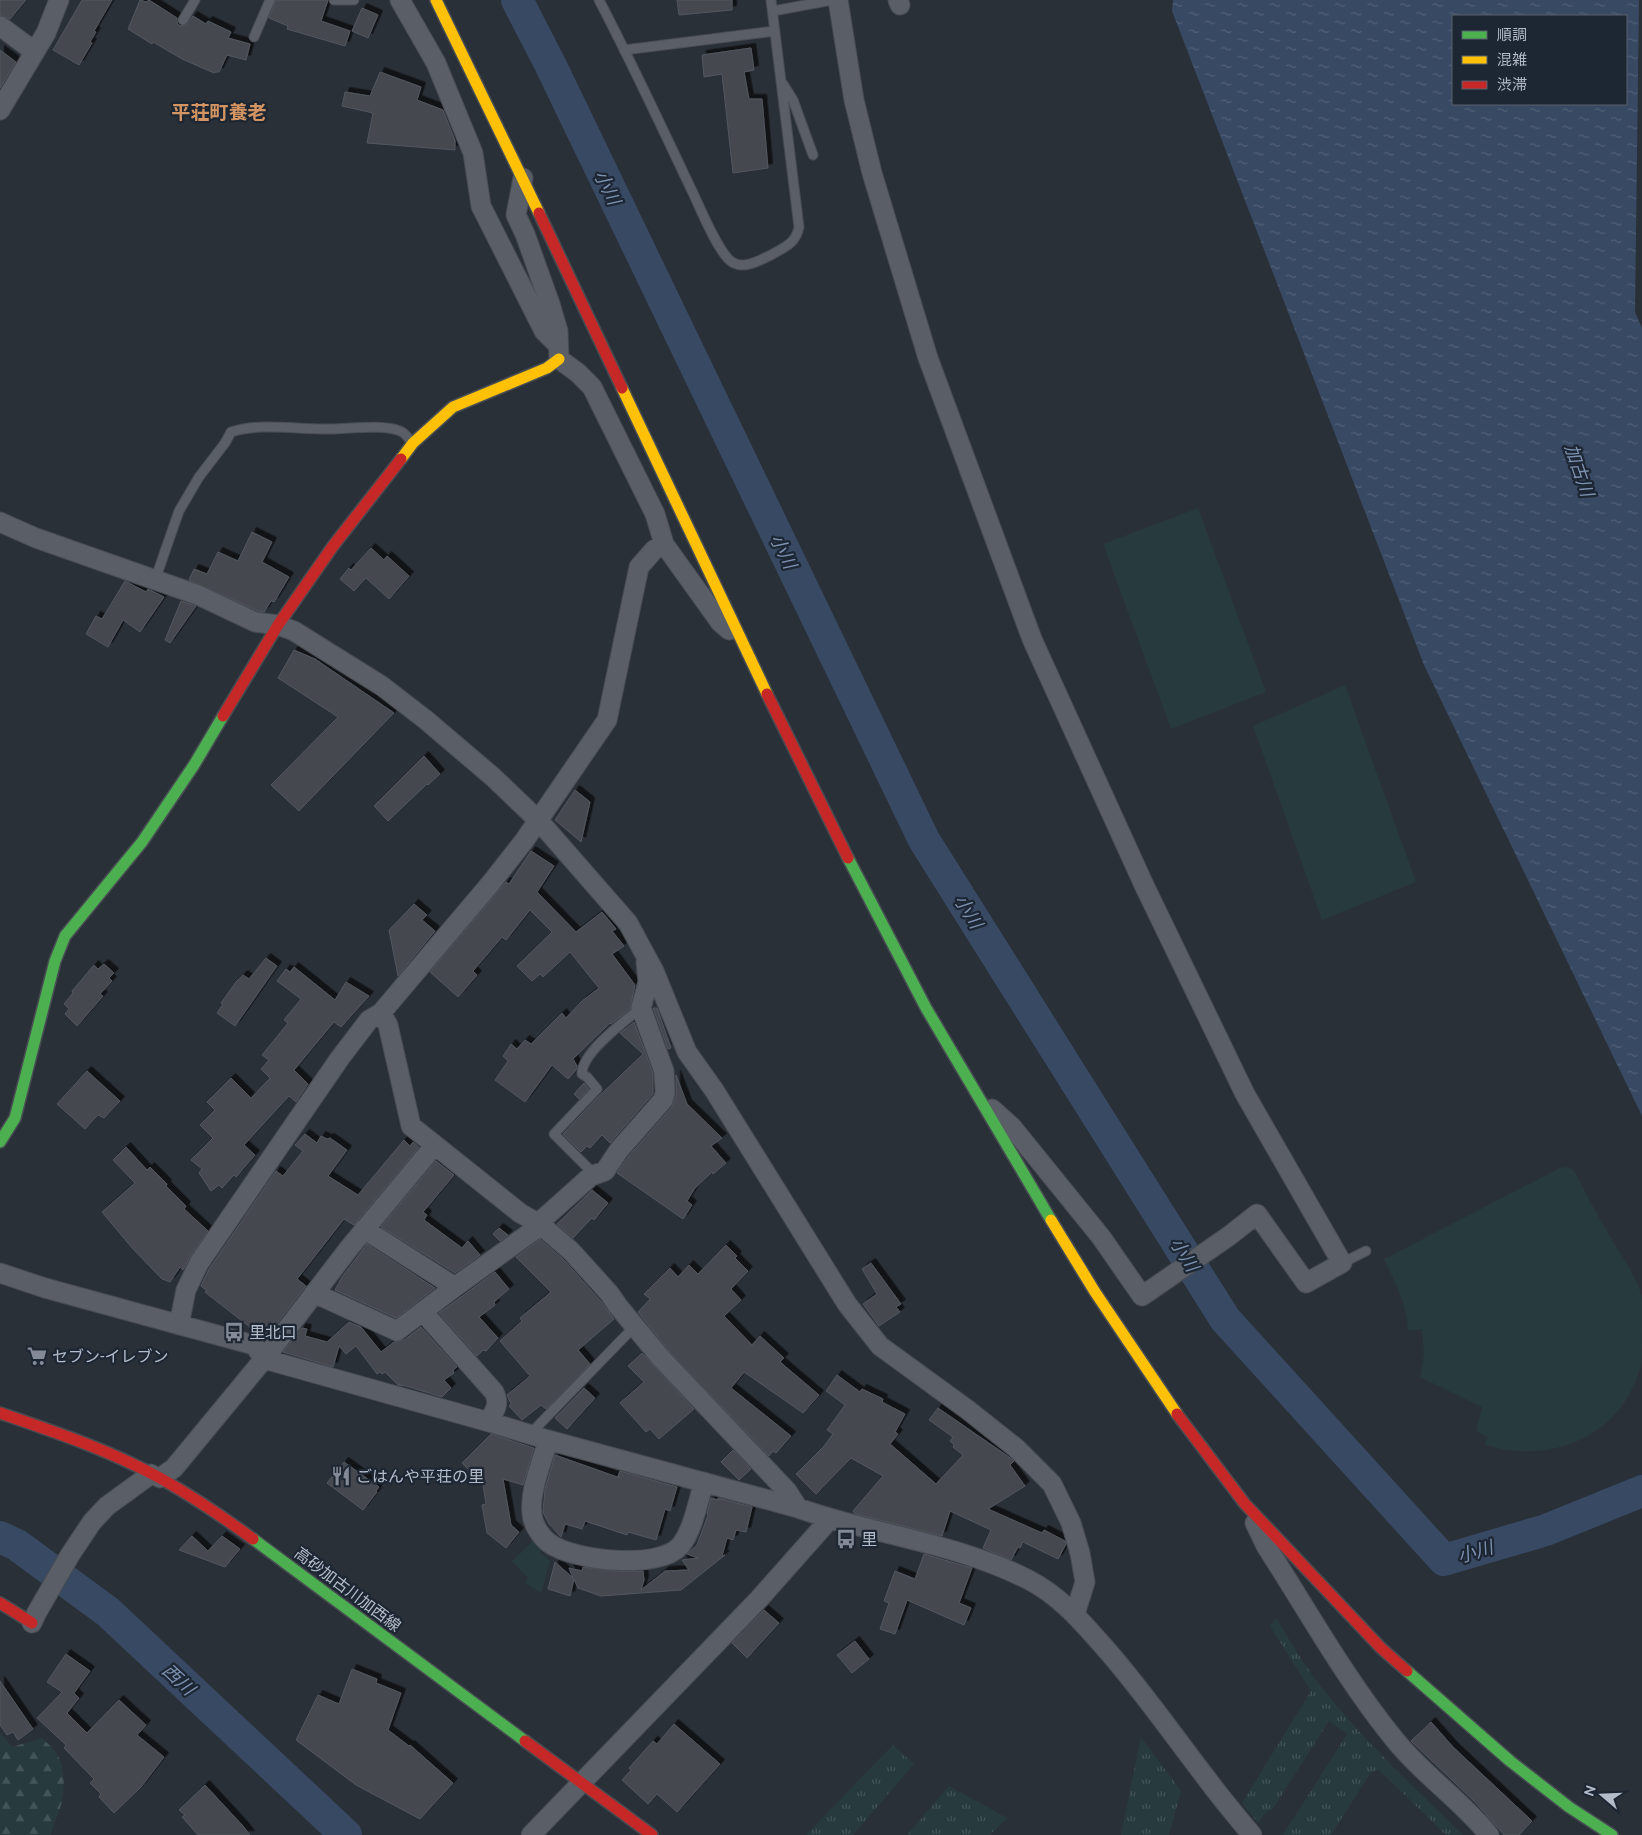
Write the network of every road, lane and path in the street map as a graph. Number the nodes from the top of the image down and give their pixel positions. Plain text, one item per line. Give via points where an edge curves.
1 (59, 0) edge
2 (195, 0) edge
3 (270, 0) edge
4 (334, 0) edge
5 (354, 0) edge
6 (400, 0) edge
7 (436, 0) edge
8 (599, 0) edge
9 (771, 0) edge
10 (832, 0) edge
11 (838, 0) edge
12 (773, 11) junction
13 (183, 20) dead end
14 (0, 26) edge
15 (775, 31) junction
16 (254, 37) dead end
17 (624, 50) junction
18 (35, 52) junction
19 (782, 82) junction
20 (0, 110) edge
21 (813, 155) dead end
22 (522, 178) junction
23 (558, 352) junction
24 (413, 443) junction
25 (0, 522) edge
26 (664, 544) junction
27 (156, 580) junction
28 (278, 625) junction
29 (740, 639) junction
30 (539, 821) junction
31 (645, 956) junction
32 (641, 1008) junction
33 (381, 1013) junction
34 (982, 1101) junction
35 (0, 1142) edge
36 (434, 1146) junction
37 (596, 1174) junction
38 (541, 1225) junction
39 (364, 1229) junction
40 (1366, 1251) dead end
41 (1342, 1264) junction
42 (0, 1273) edge
43 (455, 1287) junction
44 (314, 1293) junction
45 (422, 1312) junction
46 (179, 1325) junction
47 (635, 1326) junction
48 (264, 1359) junction
49 (0, 1413) edge
50 (489, 1422) junction
51 (530, 1434) junction
52 (548, 1440) junction
53 (155, 1476) junction
54 (704, 1482) junction
55 (1245, 1504) junction
56 (798, 1508) junction
57 (830, 1519) junction
58 (0, 1603) edge
59 (1075, 1614) junction
60 (34, 1619) joint
61 (581, 1783) junction
62 (531, 1835) edge
63 (652, 1835) edge
64 (1252, 1835) edge
65 (1489, 1835) edge
66 (1612, 1835) edge

1 - 18 street
2 - 13 lane
3 - 16 lane
4 - 5 lane
6 - 23 street via 436,63 473,153 481,206
7 - 22 street
8 - 17 lane
9 - 12 lane
10 - 12 lane
11 - 41 street via 854,100 872,173 928,358 1032,638 1144,885 1245,1094
12 - 15 lane
14 - 18 street
15 - 17 lane
15 - 19 lane
17 - 19 lane via 706,220 726,257 734,263 757,262 791,244 797,235 799,226
18 - 20 street
19 - 21 lane via 793,100
22 - 23 street via 516,215 550,304 558,331
22 - 29 street
23 - 24 street via 548,368 453,407
23 - 26 street via 592,387 655,514
24 - 27 lane via 400,431 380,428 280,427 231,432 180,511
24 - 28 street via 333,546
25 - 27 street
26 - 29 street via 720,622
26 - 30 street via 639,567 607,720
27 - 28 street via 198,595 255,622
28 - 30 street via 294,631 382,686 494,777
28 - 35 street via 194,765 142,842 66,936 55,962 14,1118
29 - 34 street via 871,905 926,1008
30 - 31 street via 628,923
30 - 33 street
31 - 32 street via 648,982
31 - 59 street via 687,1052 847,1304 880,1346 1016,1448 1052,1484 1071,1523 1080,1552 1085,1582
32 - 37 street via 664,1071 665,1093 663,1100 605,1171
32 - 37 lane via 586,1060 582,1074 597,1089 554,1134
33 - 36 street via 388,1025 410,1126
33 - 46 street via 369,1020 340,1058 199,1263 186,1290
34 - 41 street via 1012,1127 1101,1237 1142,1296 1258,1214 1306,1283
34 - 55 street via 1094,1292 1178,1415
36 - 38 street via 520,1213
36 - 39 street
37 - 38 street via 544,1218
38 - 43 street
38 - 47 street via 578,1258
39 - 43 street
39 - 44 street
40 - 41 lane
42 - 46 street
43 - 45 street
44 - 45 street via 397,1331
44 - 48 street
45 - 50 street via 494,1392 497,1406
46 - 48 street via 254,1345
47 - 51 lane
47 - 56 street via 660,1357 787,1491
48 - 50 street
48 - 53 street via 174,1468
49 - 53 street, 高砂加古川加西線 via 81,1440
50 - 51 street
51 - 52 street
52 - 54 street
52 - 54 street via 534,1492 532,1515 538,1532 549,1543 568,1552 610,1560 657,1559 670,1554 680,1546 691,1524
53 - 60 street via 107,1506 92,1522
53 - 61 street, 高砂加古川加西線 via 210,1508 263,1546
54 - 56 street
55 - 65 street via 1266,1546 1361,1696 1396,1742
55 - 66 street via 1381,1648 1510,1761 1569,1807
56 - 57 street
57 - 59 street via 968,1554 1030,1580
57 - 61 street via 759,1599
58 - 60 street
59 - 64 street via 1136,1683
61 - 62 street
61 - 63 street, 高砂加古川加西線

